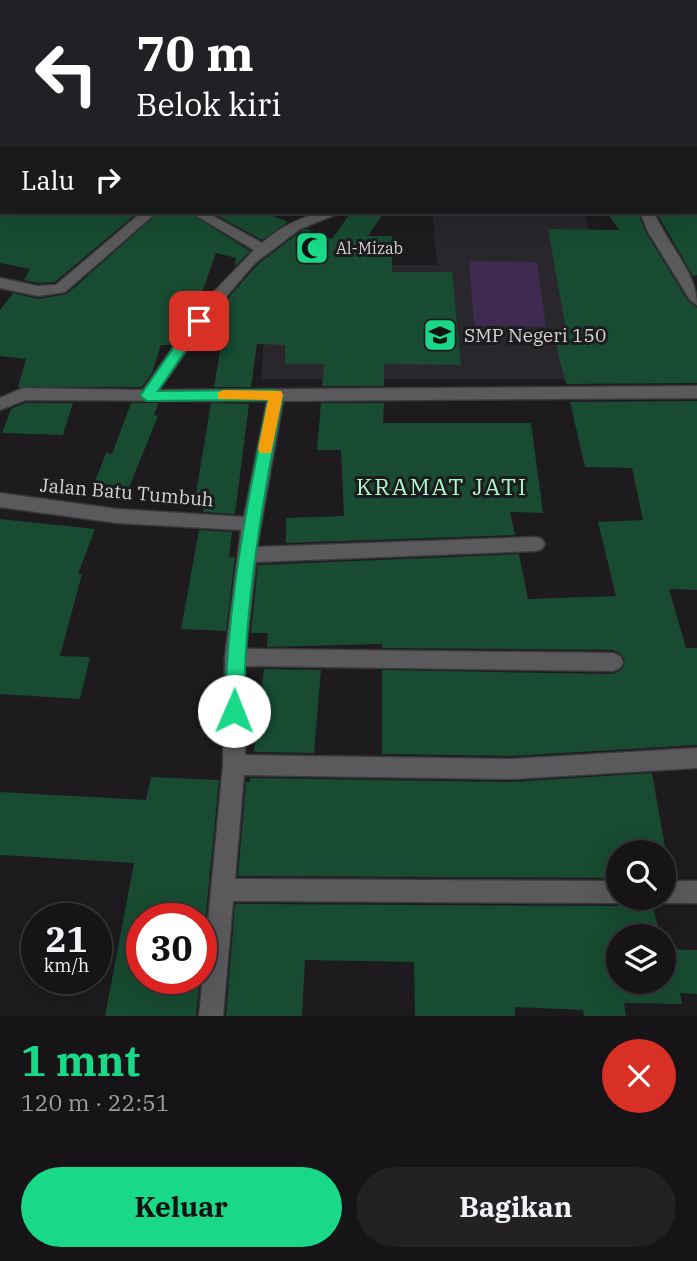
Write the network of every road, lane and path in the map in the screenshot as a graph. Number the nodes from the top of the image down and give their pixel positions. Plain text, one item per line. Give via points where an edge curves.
1 (148, 214) edge
2 (201, 214) edge
3 (329, 214) edge
4 (648, 214) edge
5 (263, 249) junction
6 (0, 283) edge
7 (697, 300) edge
8 (697, 392) edge
9 (276, 395) junction
10 (147, 396) junction
11 (0, 404) edge
12 (0, 500) edge
13 (251, 524) junction
14 (536, 544) dead end
15 (248, 555) junction
16 (235, 657) junction
17 (613, 662) dead end
18 (697, 758) edge
19 (234, 765) junction
20 (223, 890) junction
21 (606, 892) edge
22 (676, 892) edge
23 (697, 892) edge
24 (211, 1016) edge

1 - 6 street via 60,289
2 - 5 street
3 - 5 street via 296,225
4 - 7 street
5 - 10 street via 212,303
8 - 9 street
9 - 10 street
9 - 13 street
10 - 11 street via 23,394
12 - 13 street, Jalan Batu Tumbuh via 117,516
13 - 15 street
14 - 15 street
15 - 16 street
16 - 17 street
16 - 19 street
18 - 19 street via 512,769
19 - 20 street
20 - 21 street
20 - 24 street
22 - 23 street

